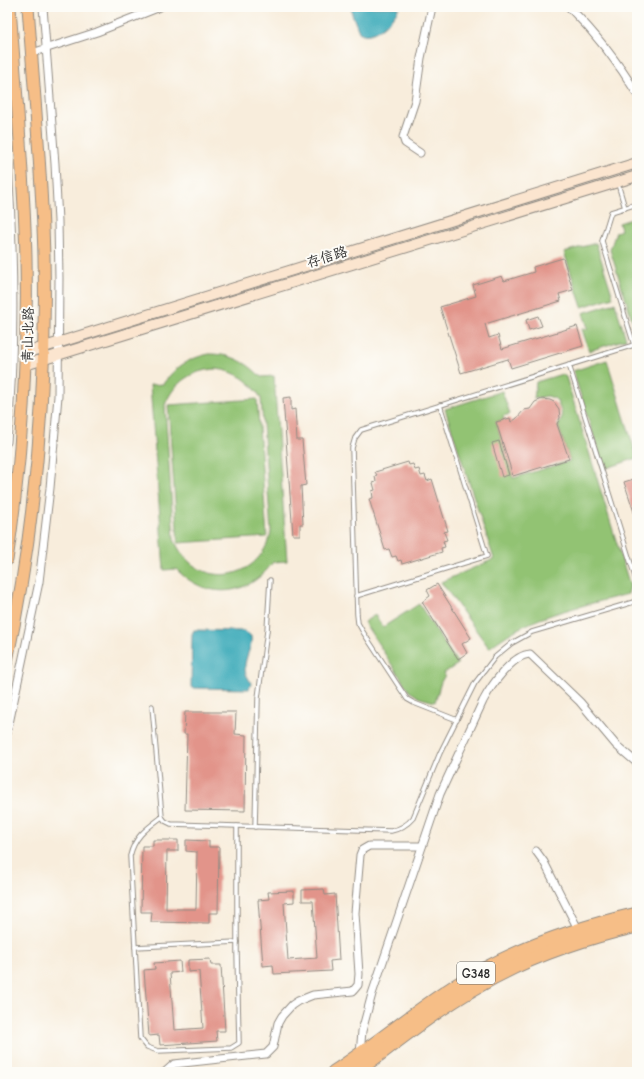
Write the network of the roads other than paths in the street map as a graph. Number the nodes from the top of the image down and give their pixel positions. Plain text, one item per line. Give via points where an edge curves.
1 (10, 7) edge
2 (28, 7) edge
3 (43, 7) edge
4 (160, 7) edge
5 (432, 7) edge
6 (569, 7) edge
7 (46, 49) junction
8 (32, 53) junction
9 (10, 56) edge
10 (637, 94) edge
11 (7, 151) edge
12 (420, 153) dead end
13 (637, 163) edge
14 (637, 176) edge
15 (617, 182) junction
16 (637, 204) edge
17 (625, 208) junction
18 (59, 342) junction
19 (636, 344) edge
20 (43, 347) junction
21 (25, 353) junction
22 (59, 355) junction
23 (43, 360) junction
24 (25, 365) junction
25 (569, 365) junction
26 (24, 378) junction
27 (9, 382) edge
28 (440, 405) junction
29 (7, 442) edge
30 (8, 553) edge
31 (270, 580) dead end
32 (637, 583) edge
33 (356, 596) junction
34 (637, 601) edge
35 (7, 661) edge
36 (152, 706) dead end
37 (457, 720) junction
38 (7, 732) edge
39 (637, 763) edge
40 (162, 817) junction
41 (238, 826) junction
42 (255, 827) junction
43 (422, 846) junction
44 (536, 851) dead end
45 (637, 914) edge
46 (637, 926) edge
47 (578, 929) junction
48 (237, 942) junction
49 (135, 947) junction
50 (360, 1054) junction
51 (165, 1072) edge
52 (334, 1072) edge
53 (356, 1072) edge

1 - 9 main road, 青山北路
2 - 8 main road, 青山北路
3 - 7 street
4 - 7 street via 104,30
5 - 12 street via 415,102 403,137 405,143
6 - 10 street via 597,37
7 - 8 street
7 - 18 street via 57,200
8 - 20 main road, 青山北路 via 42,209
9 - 21 main road, 青山北路 via 24,210
11 - 27 street via 12,279
13 - 18 street, 存信路
14 - 15 street, 存信路
15 - 17 lane
15 - 22 street, 存信路
16 - 17 lane
17 - 19 lane via 611,212 602,241
18 - 20 street, 存信路
18 - 22 street
19 - 25 lane
20 - 21 street, 存信路
20 - 23 main road, 青山北路
21 - 24 main road, 青山北路
22 - 23 street, 存信路
22 - 38 street via 55,435 39,582
23 - 24 street, 存信路
23 - 35 main road, 青山北路 via 33,503
24 - 26 main road, 青山北路
25 - 28 lane
25 - 32 lane
26 - 27 street
26 - 30 main road, 青山北路 via 19,460
27 - 29 street
28 - 33 lane via 361,430 355,438 352,448
28 - 33 lane via 487,556
31 - 42 lane via 267,631 258,698
33 - 37 lane via 360,628 407,699
34 - 37 lane via 542,628 512,643 481,673
36 - 40 lane
37 - 42 lane via 440,753 415,814 402,828 391,831
39 - 43 street via 616,745 580,702 530,654 524,654 503,673 483,701 440,794
40 - 41 lane via 171,824
40 - 49 lane via 139,835 130,856
41 - 42 lane
41 - 48 lane
43 - 50 street via 372,994 362,1031
43 - 51 street via 369,846 362,850 355,913 359,974 356,989 313,995 298,1000 286,1010 278,1023 273,1047 266,1054 174,1064
44 - 47 street
45 - 47 highway, G348
46 - 53 highway, G348 via 565,946 494,977 442,1009
47 - 50 highway, G348 via 542,942 470,976
48 - 49 lane
48 - 49 lane via 239,1043 231,1048 158,1051 144,1044 140,1038
50 - 52 highway, G348

